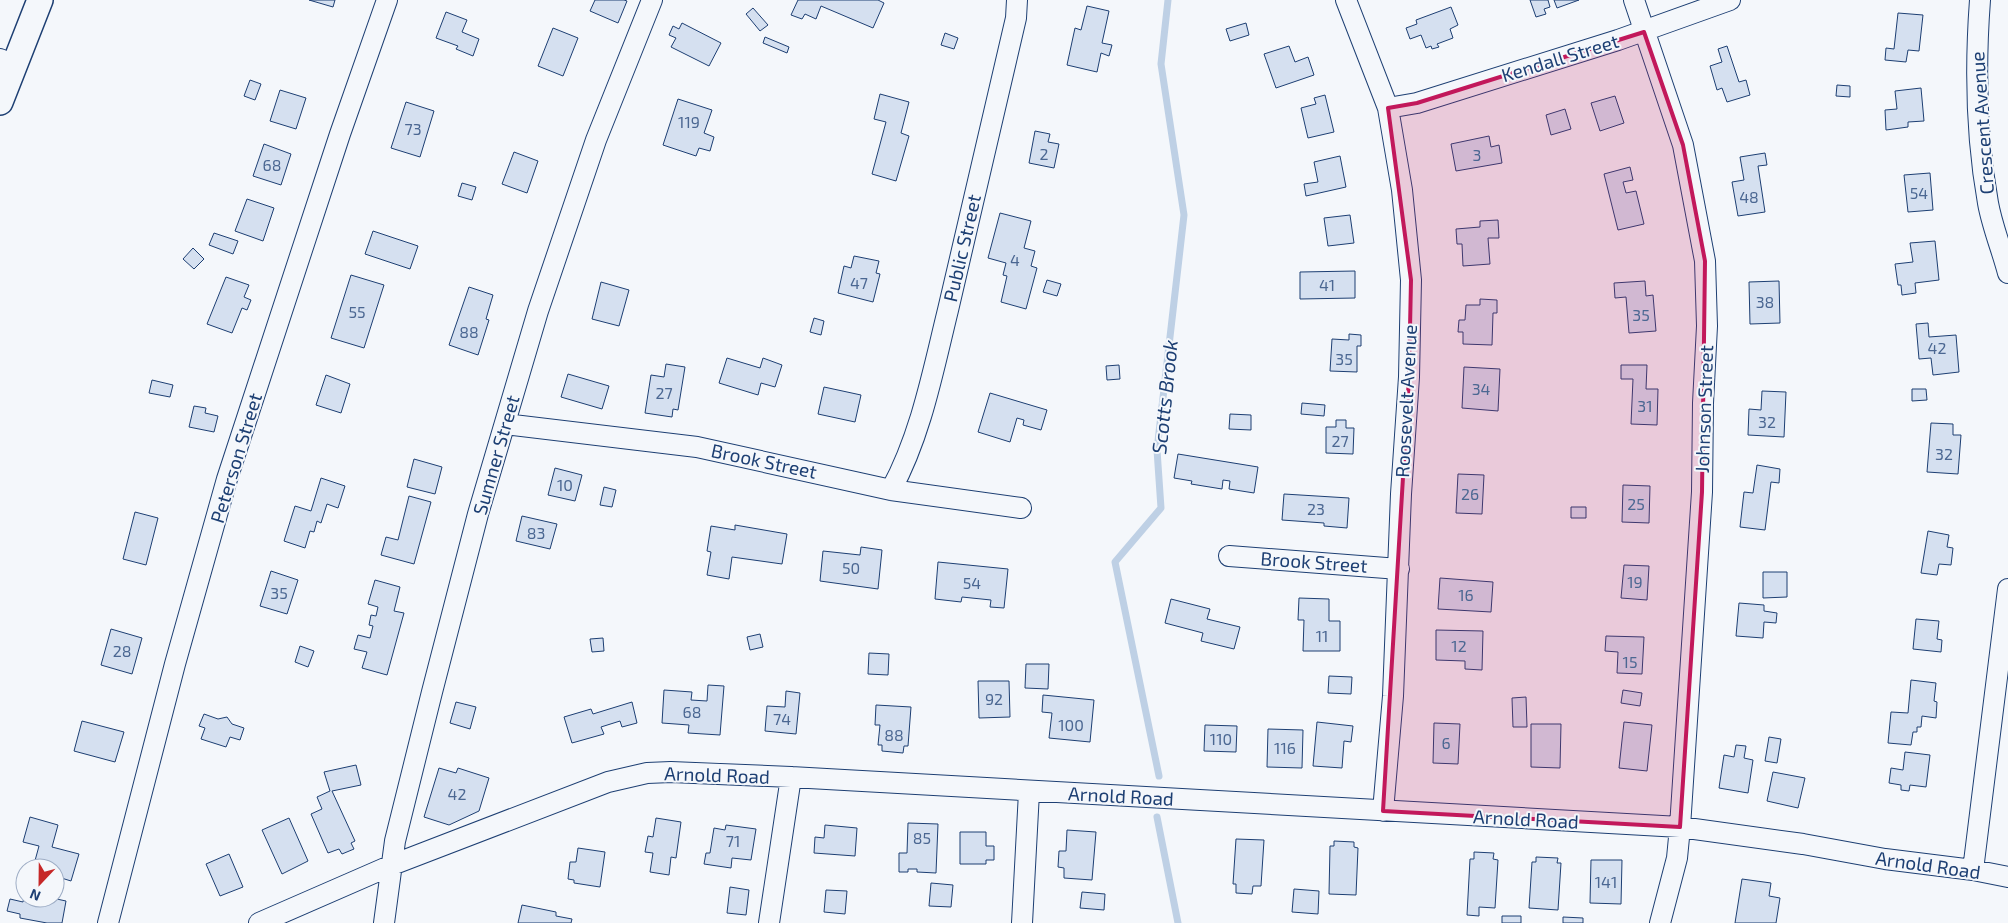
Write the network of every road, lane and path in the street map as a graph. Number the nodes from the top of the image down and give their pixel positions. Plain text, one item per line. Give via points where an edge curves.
1 (40, 0) edge
2 (387, 0) edge
3 (652, 0) edge
4 (1016, 0) edge
5 (1346, 0) edge
6 (1634, 0) edge
7 (1730, 0) edge
8 (1980, 0) edge
9 (1644, 32) junction
10 (7, 62) edge
11 (0, 102) edge
12 (1388, 108) junction
13 (2007, 268) edge
14 (505, 424) junction
15 (892, 490) junction
16 (1021, 508) dead end
17 (1229, 556) dead end
18 (1399, 568) junction
19 (2008, 589) edge
20 (791, 777) junction
21 (1029, 792) junction
22 (1382, 811) junction
23 (1680, 827) junction
24 (392, 865) junction
25 (1973, 870) junction
26 (2008, 877) edge
27 (108, 923) edge
28 (259, 923) edge
29 (384, 923) edge
30 (769, 923) edge
31 (1022, 923) edge
32 (1660, 923) edge

1 - 10 street
2 - 27 street, Peterson Street via 227,480
3 - 14 street, Sumner Street via 596,140 538,311
4 - 15 street, Public Street via 1016,18 928,390 906,464
5 - 12 street, Roosevelt Avenue
6 - 9 street, Johnson Street
7 - 9 street, Kendall Street
8 - 13 street, Crescent Avenue via 1977,41 1980,149 1988,205
9 - 12 street, Kendall Street via 1426,100
9 - 23 street, Johnson Street via 1683,145 1705,261 1707,326 1702,492
10 - 11 street
12 - 18 street, Roosevelt Avenue via 1402,190 1411,280
14 - 15 street, Brook Street via 697,447
14 - 24 street, Sumner Street via 432,692
15 - 16 street, Brook Street
17 - 18 street, Brook Street
18 - 22 street, Roosevelt Avenue via 1393,696
19 - 25 street
20 - 21 street, Arnold Road
20 - 24 street, Arnold Road via 679,772 628,776 586,789
20 - 30 street
21 - 22 street, Arnold Road
21 - 31 street
22 - 23 street, Arnold Road
23 - 25 street, Arnold Road
23 - 32 street, Johnson Street via 1677,858
24 - 28 street, Arnold Road
24 - 29 street, Sumner Street
25 - 26 street, Arnold Road

